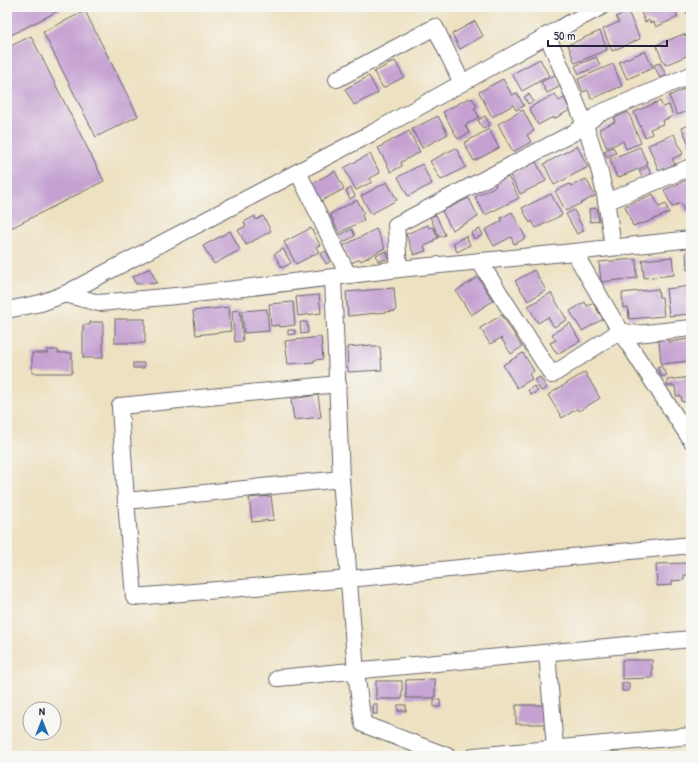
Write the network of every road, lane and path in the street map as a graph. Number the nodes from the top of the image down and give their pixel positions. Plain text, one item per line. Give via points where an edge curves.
1 (601, 7) edge
2 (547, 35) junction
3 (691, 75) edge
4 (337, 79) dead end
5 (462, 83) junction
6 (585, 125) junction
7 (691, 167) edge
8 (298, 172) junction
9 (606, 202) junction
10 (691, 239) edge
11 (613, 248) junction
12 (574, 252) junction
13 (479, 261) junction
14 (399, 269) junction
15 (341, 276) junction
16 (65, 294) junction
17 (7, 310) edge
18 (691, 328) edge
19 (620, 331) junction
20 (338, 384) junction
21 (687, 425) edge
22 (691, 440) edge
23 (341, 480) junction
24 (126, 501) junction
25 (691, 545) edge
26 (349, 579) junction
27 (691, 638) edge
28 (547, 653) junction
29 (356, 672) junction
30 (278, 678) dead end
31 (691, 736) edge
32 (556, 748) junction
33 (447, 756) edge
34 (474, 756) edge

1 - 2 street
2 - 5 street
2 - 6 street
3 - 6 street via 598,114
4 - 5 street via 435,27
5 - 8 street
6 - 9 street
6 - 14 street via 396,225
7 - 9 street
8 - 15 street
8 - 16 street
9 - 11 street
10 - 11 street
11 - 12 street
12 - 13 street
12 - 19 street
13 - 14 street
13 - 19 street via 552,375
14 - 15 street
15 - 16 street via 99,303
15 - 20 street
16 - 17 street via 41,304
18 - 19 street via 636,334
19 - 21 street
20 - 23 street
20 - 24 street via 120,406
21 - 22 street
23 - 24 street
23 - 26 street
24 - 26 street via 134,597
25 - 26 street
26 - 29 street
27 - 28 street
28 - 29 street
28 - 32 street
29 - 30 street
29 - 33 street via 363,724
31 - 32 street
32 - 34 street

